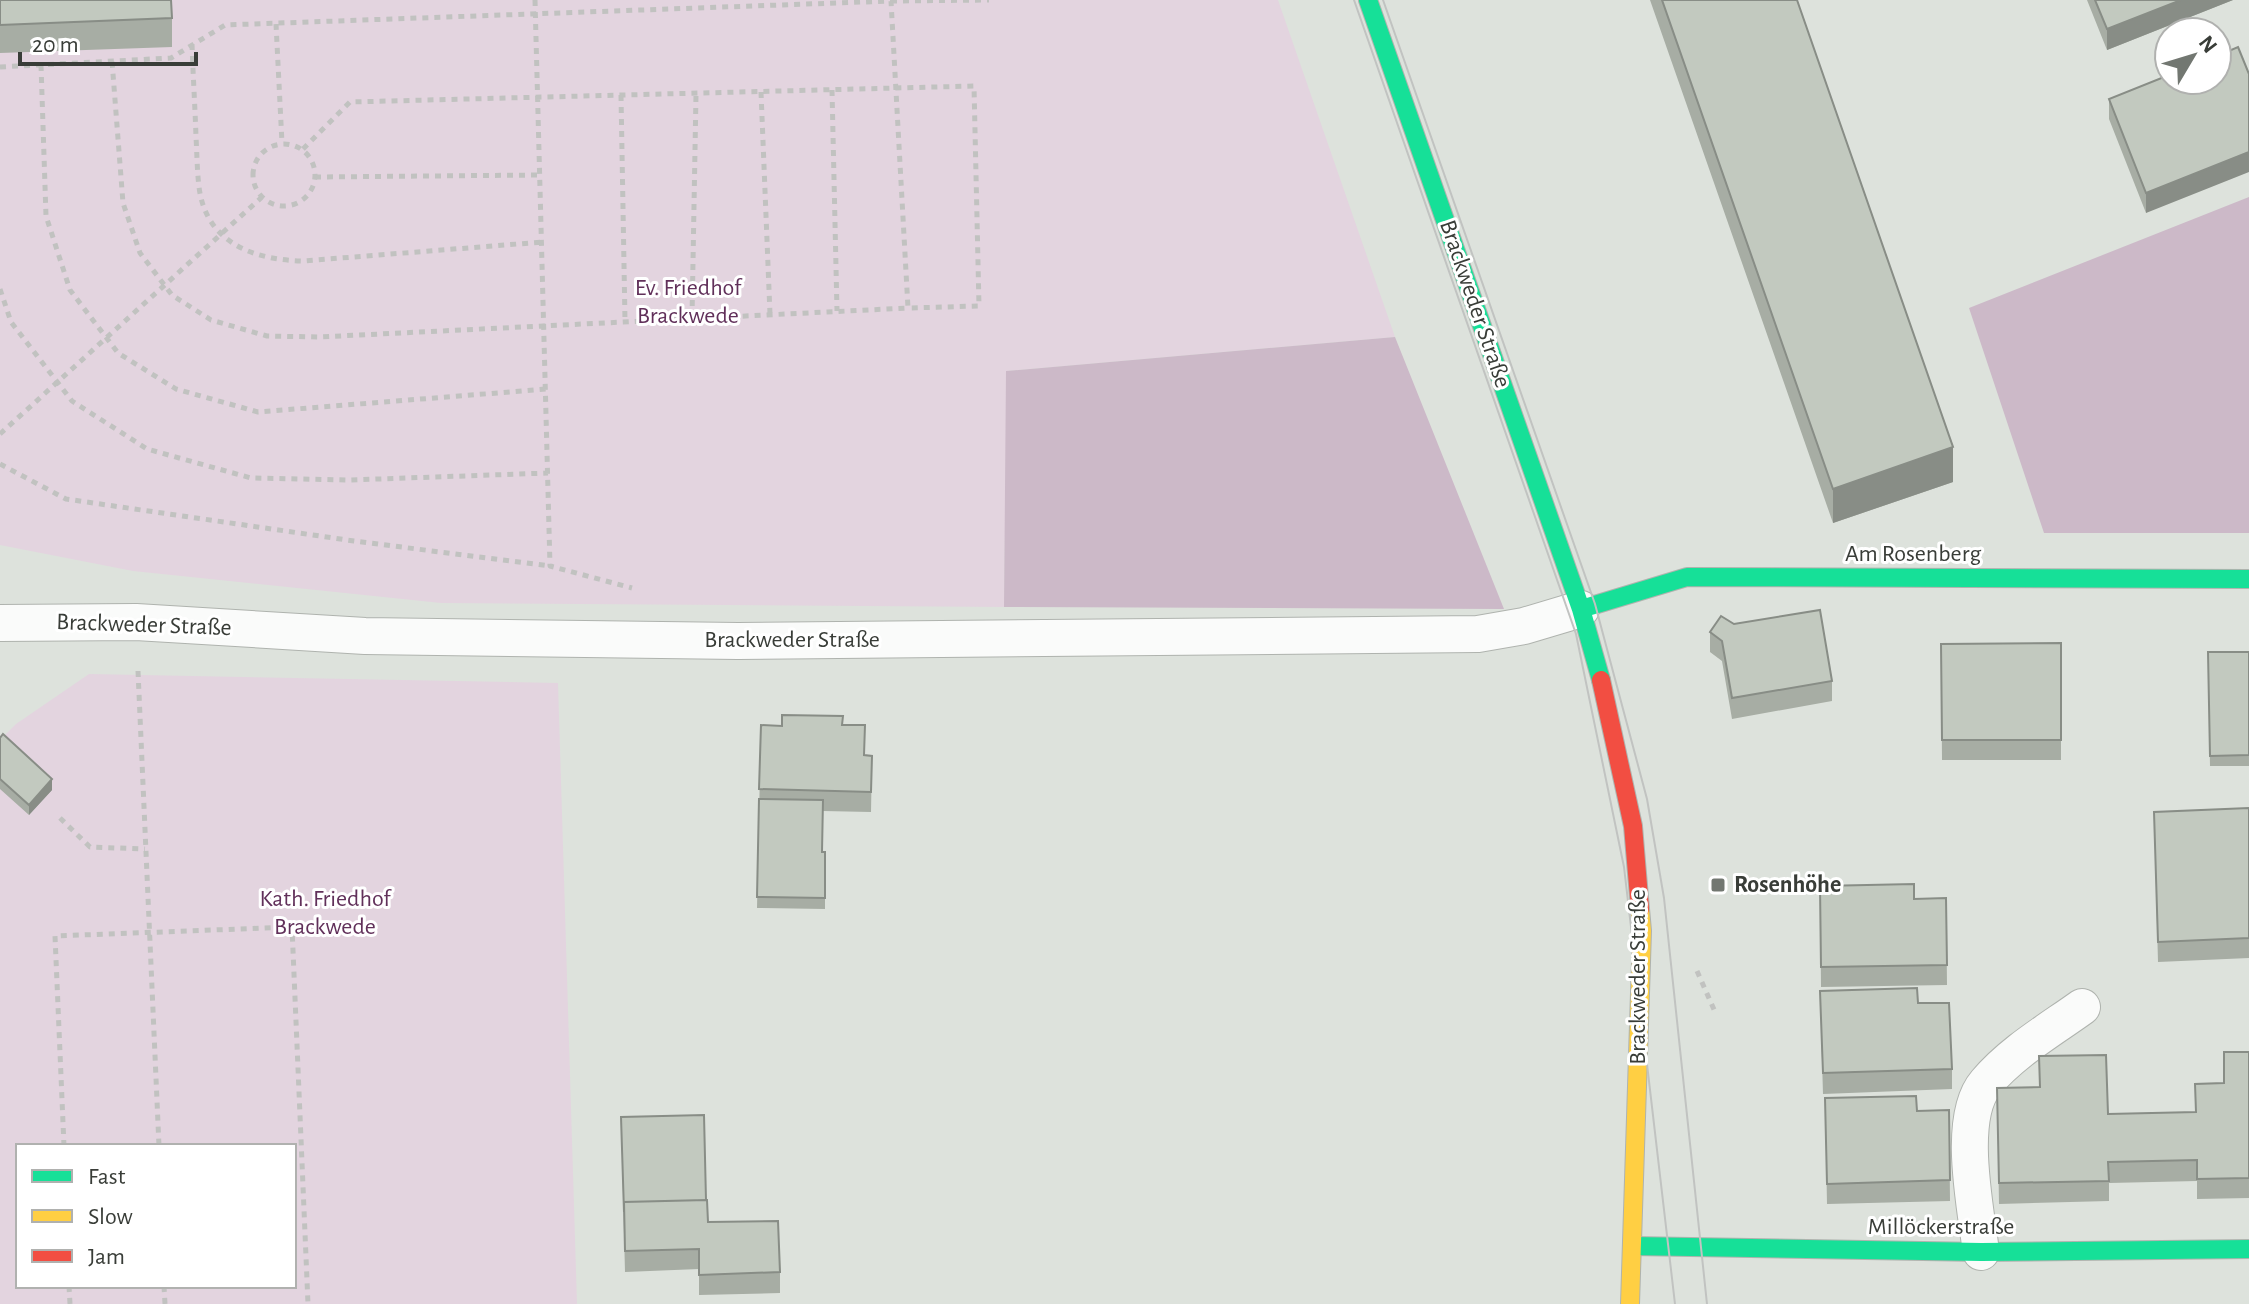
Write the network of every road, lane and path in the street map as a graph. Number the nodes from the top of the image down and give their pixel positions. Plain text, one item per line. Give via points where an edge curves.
1 (535, 0) edge
2 (989, 0) edge
3 (1368, 0) edge
4 (891, 1) edge
5 (901, 1) edge
6 (535, 15) junction
7 (276, 24) junction
8 (192, 44) junction
9 (112, 61) junction
10 (41, 65) junction
11 (0, 67) edge
12 (895, 89) junction
13 (832, 90) junction
14 (761, 92) junction
15 (696, 94) junction
16 (621, 95) junction
17 (538, 98) junction
18 (282, 143) junction
19 (303, 149) junction
20 (541, 175) junction
21 (315, 177) junction
22 (262, 197) junction
23 (221, 234) junction
24 (543, 242) junction
25 (165, 285) junction
26 (0, 289) edge
27 (908, 308) junction
28 (837, 311) junction
29 (770, 314) junction
30 (692, 318) junction
31 (625, 321) junction
32 (546, 325) junction
33 (107, 337) junction
34 (58, 382) junction
35 (547, 389) junction
36 (0, 434) edge
37 (0, 464) edge
38 (548, 473) junction
39 (550, 566) junction
40 (2249, 579) edge
41 (634, 588) dead end
42 (1581, 609) junction
43 (136, 622) junction
44 (0, 623) edge
45 (60, 818) dead end
46 (145, 849) junction
47 (150, 933) junction
48 (2082, 1007) dead end
49 (64, 1144) edge
50 (159, 1144) edge
51 (1632, 1246) junction
52 (2249, 1249) edge
53 (1981, 1252) junction
54 (308, 1304) edge
55 (1630, 1304) edge

1 - 6 path
2 - 5 path
3 - 42 street, Brackweder Straße
4 - 5 path
4 - 6 path
4 - 12 path
6 - 7 path
6 - 17 path
7 - 8 path via 225,25
7 - 18 path
8 - 9 path via 171,58
8 - 23 path via 199,190
9 - 10 path
9 - 25 path via 123,203 140,253
10 - 11 path
10 - 33 path via 46,216 70,290
12 - 13 path
12 - 27 path
12 - 27 path via 974,86 979,306
13 - 14 path
13 - 28 path
14 - 15 path
14 - 29 path
15 - 16 path
15 - 30 path
16 - 17 path
16 - 31 path
17 - 19 path via 350,102
17 - 20 path
18 - 19 path
18 - 22 path via 263,151 253,170
19 - 21 path
20 - 21 path
20 - 24 path
21 - 22 path via 300,201 280,206
22 - 23 path
23 - 24 path via 246,252 303,261
23 - 25 path
24 - 32 path
25 - 32 path via 211,320 267,336
25 - 33 path
26 - 34 path via 11,322
27 - 28 path
28 - 29 path
29 - 30 path
30 - 31 path
31 - 32 path
32 - 35 path
33 - 34 path
33 - 35 path via 118,353 176,389 258,412
34 - 36 path
34 - 38 path via 72,401 147,449 251,478
35 - 38 path
37 - 39 path via 66,499
38 - 39 path
39 - 41 path
40 - 42 street, Am Rosenberg via 1687,577
42 - 43 lane, Brackweder Straße via 1478,634 785,641 365,636
42 - 51 street, Brackweder Straße via 1633,826 1642,931
43 - 44 lane, Brackweder Straße
43 - 46 path
45 - 46 path via 90,847
46 - 47 path
47 - 49 path via 55,936
47 - 50 path
47 - 54 path via 292,927
48 - 53 lane via 2020,1051 1984,1085 1970,1122
51 - 53 street, Millöckerstraße
51 - 55 street, Brackweder Straße
52 - 53 street, Millöckerstraße

